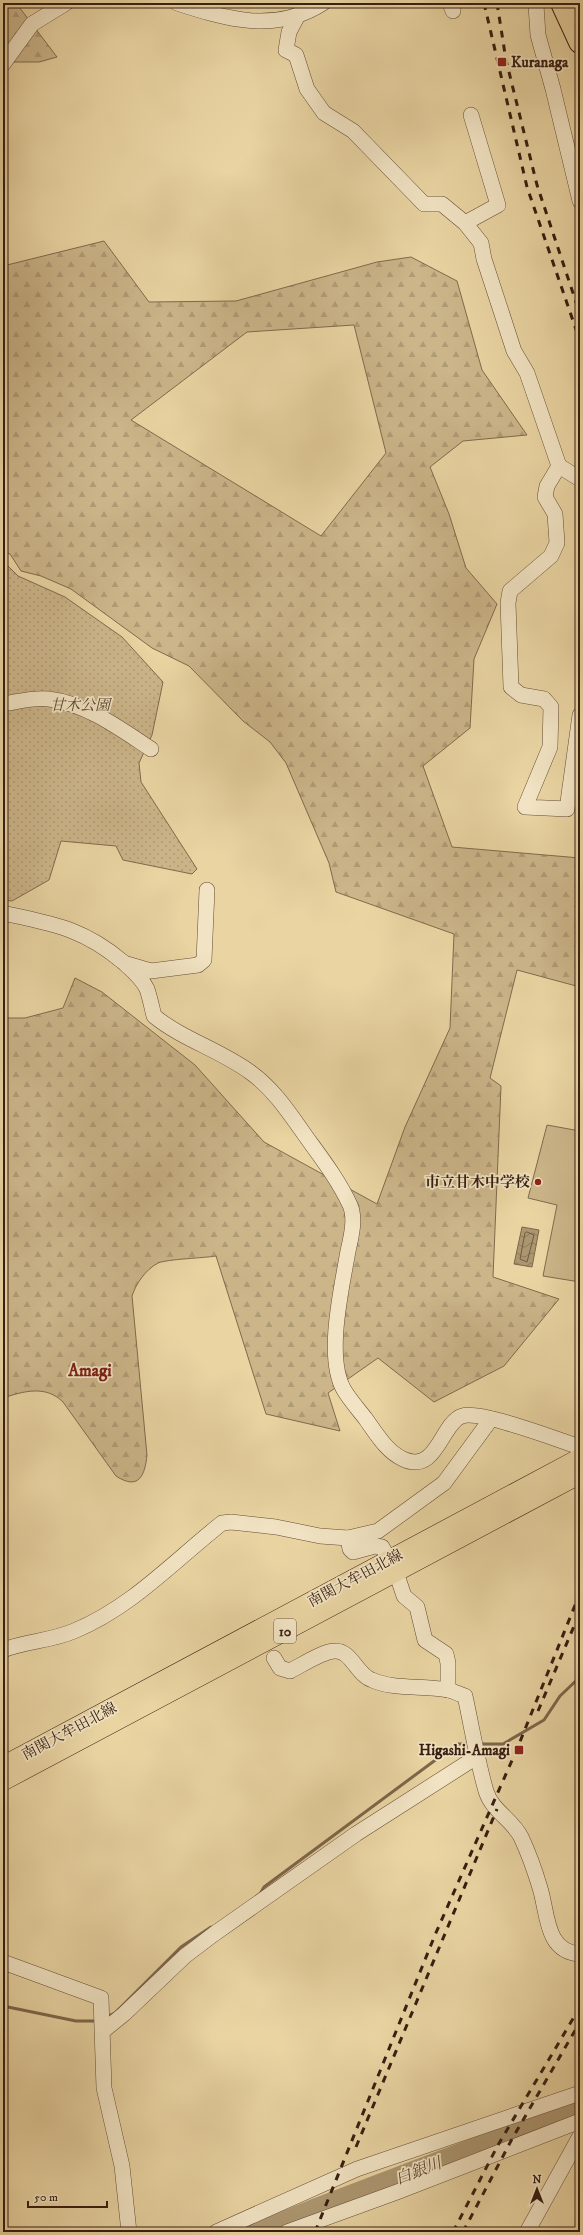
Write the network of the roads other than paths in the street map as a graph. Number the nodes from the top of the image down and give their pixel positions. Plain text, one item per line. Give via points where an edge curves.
1 (66, 3) edge
2 (177, 3) edge
3 (323, 3) edge
4 (538, 3) edge
5 (562, 3) edge
6 (218, 10) edge
7 (298, 15) junction
8 (580, 42) edge
9 (3, 64) edge
10 (471, 115) dead end
11 (580, 201) edge
12 (465, 223) junction
13 (559, 466) junction
14 (580, 479) edge
15 (3, 704) edge
16 (580, 715) edge
17 (151, 749) dead end
18 (207, 890) dead end
19 (3, 913) edge
20 (124, 964) junction
21 (491, 1419) junction
22 (580, 1447) edge
23 (580, 1458) edge
24 (568, 1475) edge
25 (348, 1538) junction
26 (392, 1566) junction
27 (3, 1650) edge
28 (274, 1658) dead end
29 (448, 1690) junction
30 (478, 1756) junction
31 (3, 1766) edge
32 (3, 1781) edge
33 (580, 1954) edge
34 (3, 1962) edge
35 (103, 2031) junction
36 (580, 2093) edge
37 (580, 2122) edge
38 (580, 2136) edge
39 (129, 2232) edge
40 (216, 2232) edge
41 (288, 2232) edge
42 (527, 2232) edge

1 - 9 street via 32,24
2 - 6 street
3 - 7 street
4 - 11 street via 538,35
5 - 8 highway
6 - 7 street via 253,22 282,20
7 - 12 street via 289,32 286,50 296,55 307,89 324,113 353,131 424,204 442,204
10 - 12 street via 498,205
12 - 13 street via 481,243 514,351 527,373
13 - 14 street
13 - 16 street via 546,486 545,497 555,514 557,543 551,556 510,591 508,603 511,687 521,695 544,698 551,707 550,747 525,807 567,809
15 - 17 street via 49,699 83,709 105,718
18 - 20 street via 204,960 198,965 151,971
19 - 20 street via 60,925 82,934 104,946
20 - 21 street via 140,978 147,990 154,1016 249,1071 269,1087 335,1176 352,1208 352,1234 342,1285 335,1351 337,1370 344,1389 384,1445 396,1455 414,1462 433,1453 455,1420 464,1415
21 - 22 street
21 - 25 street via 444,1483 378,1531
23 - 24 main road, 南関大牟田北線 / 10
24 - 26 main road, 南関大牟田北線 / 10
25 - 26 street via 353,1552 375,1546 382,1547
25 - 27 street via 320,1536 276,1527 222,1523 141,1592 106,1614 74,1631
26 - 29 street via 404,1596 417,1606 425,1640 446,1654
26 - 31 main road, 南関大牟田北線 / 10
26 - 32 main road, 南関大牟田北線 / 10
28 - 29 street via 280,1668 290,1671 326,1654 341,1651 371,1680 383,1684
29 - 30 street via 465,1696
30 - 33 street via 486,1793 492,1804 514,1826 521,1837 541,1888 552,1937 565,1951
30 - 35 street via 356,1834 184,1956 120,2018
34 - 35 street via 101,1998
35 - 39 street via 104,2088 122,2166
36 - 40 street via 357,2169
37 - 41 street
38 - 42 street

